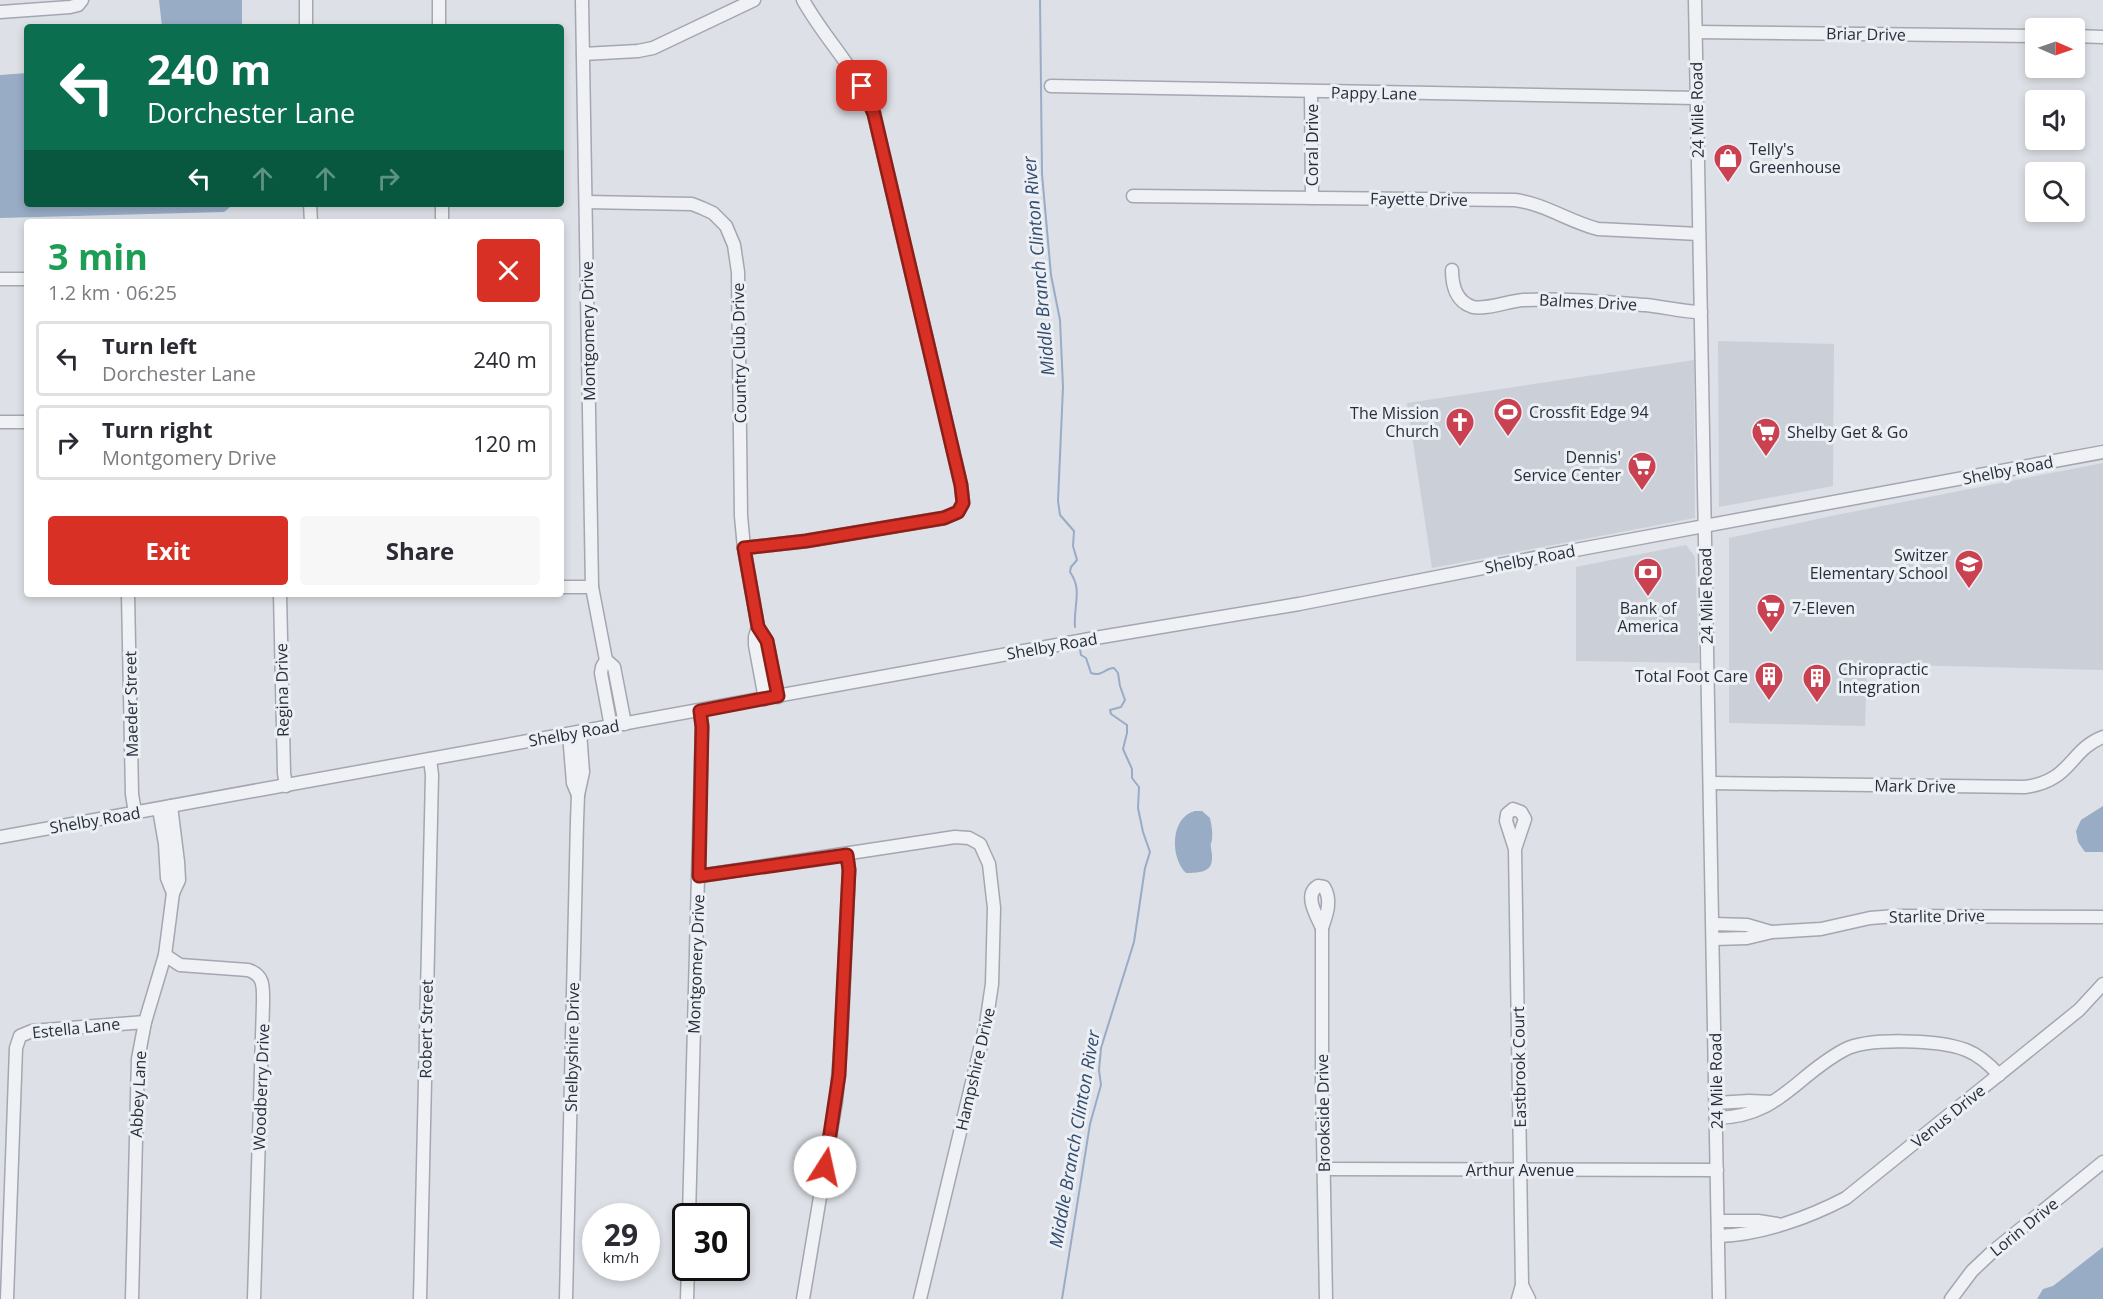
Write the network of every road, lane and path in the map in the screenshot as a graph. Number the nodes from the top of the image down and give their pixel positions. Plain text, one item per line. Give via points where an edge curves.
1 (306, 0) edge
2 (439, 0) edge
3 (582, 0) edge
4 (754, 0) edge
5 (802, 0) edge
6 (1695, 0) edge
7 (81, 2) edge
8 (0, 12) edge
9 (306, 24) edge
10 (440, 24) edge
11 (1696, 32) junction
12 (2025, 36) edge
13 (2085, 36) edge
14 (2103, 37) edge
15 (583, 54) junction
16 (1051, 86) dead end
17 (1311, 92) junction
18 (1697, 98) junction
19 (1133, 196) dead end
20 (1312, 198) junction
21 (586, 202) junction
22 (1699, 234) junction
23 (1452, 270) dead end
24 (0, 279) edge
25 (24, 279) edge
26 (1701, 312) junction
27 (0, 422) edge
28 (24, 422) edge
29 (2103, 452) edge
30 (1705, 527) junction
31 (744, 548) junction
32 (564, 587) edge
33 (592, 587) junction
34 (128, 597) edge
35 (280, 597) edge
36 (758, 627) junction
37 (606, 660) junction
38 (778, 696) junction
39 (765, 699) junction
40 (700, 711) junction
41 (625, 724) junction
42 (611, 727) junction
43 (574, 733) junction
44 (2103, 737) edge
45 (430, 759) junction
46 (1710, 783) junction
47 (286, 786) junction
48 (165, 807) junction
49 (135, 813) junction
50 (0, 837) edge
51 (1515, 849) dead end
52 (847, 855) junction
53 (699, 876) junction
54 (2103, 917) edge
55 (1713, 924) junction
56 (1323, 928) dead end
57 (1772, 932) junction
58 (1714, 939) junction
59 (165, 955) junction
60 (2103, 984) edge
61 (145, 1022) junction
62 (1999, 1075) junction
63 (1772, 1102) junction
64 (1716, 1103) junction
65 (1716, 1118) junction
66 (2103, 1162) edge
67 (1324, 1169) junction
68 (1521, 1170) junction
69 (1717, 1170) junction
70 (689, 1203) edge
71 (1718, 1221) junction
72 (1778, 1224) junction
73 (1718, 1236) junction
74 (688, 1281) edge
75 (1522, 1285) junction
76 (7, 1299) edge
77 (132, 1299) edge
78 (254, 1299) edge
79 (420, 1299) edge
80 (566, 1299) edge
81 (687, 1299) edge
82 (803, 1299) edge
83 (920, 1299) edge
84 (1326, 1299) edge
85 (1518, 1299) edge
86 (1529, 1299) edge
87 (1719, 1299) edge
88 (1952, 1299) edge

1 - 9 street
2 - 10 street
3 - 15 street, Montgomery Drive
4 - 15 street via 653,48
5 - 31 street via 862,86 874,114 963,495 961,509 944,518
6 - 11 street, 24 Mile Road
7 - 8 street via 70,7
11 - 12 street, Briar Drive
11 - 18 street, 24 Mile Road
13 - 14 street
15 - 21 street, Montgomery Drive
16 - 17 street, Pappy Lane
17 - 18 street, Pappy Lane
17 - 20 street, Coral Drive
18 - 22 street, 24 Mile Road
19 - 20 street, Fayette Drive
20 - 22 street, Fayette Drive via 1515,200 1536,204 1598,230
21 - 31 street, Country Club Drive via 692,204 718,218 731,236 738,272
21 - 33 street, Montgomery Drive
22 - 26 street, 24 Mile Road
23 - 26 street, Balmes Drive via 1454,289 1465,303 1474,307 1558,300
24 - 25 street
26 - 30 street, 24 Mile Road
27 - 28 street
29 - 30 street, Shelby Road
30 - 38 street, Shelby Road
30 - 46 street, 24 Mile Road
31 - 36 street, Country Club Drive
32 - 33 street
33 - 37 street, Montgomery Drive
34 - 49 street, Maeder Street
35 - 47 street, Regina Drive
36 - 38 street, Country Club Drive via 767,641
36 - 39 street, Country Club Drive via 755,645
37 - 41 street, Montgomery Drive via 614,667
37 - 42 street, Montgomery Drive via 601,673
38 - 39 street, Shelby Road
39 - 40 street, Shelby Road
40 - 41 street, Shelby Road
40 - 53 street, Montgomery Drive
41 - 42 street, Shelby Road
42 - 43 street, Shelby Road
43 - 45 street, Shelby Road
43 - 80 street, Shelbyshire Drive via 573,783 578,795
44 - 46 street, Mark Drive via 2051,781 2025,787
45 - 47 street, Shelby Road
45 - 79 street, Robert Street
46 - 55 street, 24 Mile Road
47 - 48 street, Shelby Road
48 - 49 street, Shelby Road
48 - 59 street, Abbey Lane via 167,878 173,893
49 - 50 street, Shelby Road
51 - 68 street, Eastbrook Court
52 - 53 street
52 - 82 street via 839,1075
52 - 83 street, Hampshire Drive via 955,837 974,840 985,851 989,864 994,945 990,1003
53 - 70 street, Montgomery Drive
54 - 57 street, Starlite Drive via 1896,916 1821,929
55 - 57 street, Starlite Drive via 1747,925
55 - 58 street, 24 Mile Road
56 - 67 street, Brookside Drive
57 - 58 street, Starlite Drive via 1748,938
58 - 64 street, 24 Mile Road
59 - 61 street, Abbey Lane
59 - 78 street, Woodberry Drive via 180,965 248,970 262,979
60 - 62 street, Venus Drive via 2079,1011
61 - 76 street, Estella Lane via 32,1030 20,1036 16,1048
61 - 77 street, Abbey Lane via 136,1085
62 - 63 street via 1982,1058 1953,1046 1862,1044 1837,1054
62 - 72 street, Venus Drive via 1846,1198
63 - 64 street
63 - 65 street via 1750,1114
64 - 65 street, 24 Mile Road
65 - 69 street, 24 Mile Road
66 - 88 street, Lorin Drive via 1990,1253 1972,1270
67 - 68 street, Arthur Avenue
67 - 84 street, Brookside Drive
68 - 69 street, Arthur Avenue
68 - 75 street, Eastbrook Court
69 - 71 street, 24 Mile Road
71 - 72 street, Venus Drive
71 - 73 street, 24 Mile Road
72 - 73 street, Venus Drive via 1759,1232
73 - 87 street, 24 Mile Road
74 - 81 street
75 - 85 street, Eastbrook Court
75 - 86 street, Eastbrook Court

